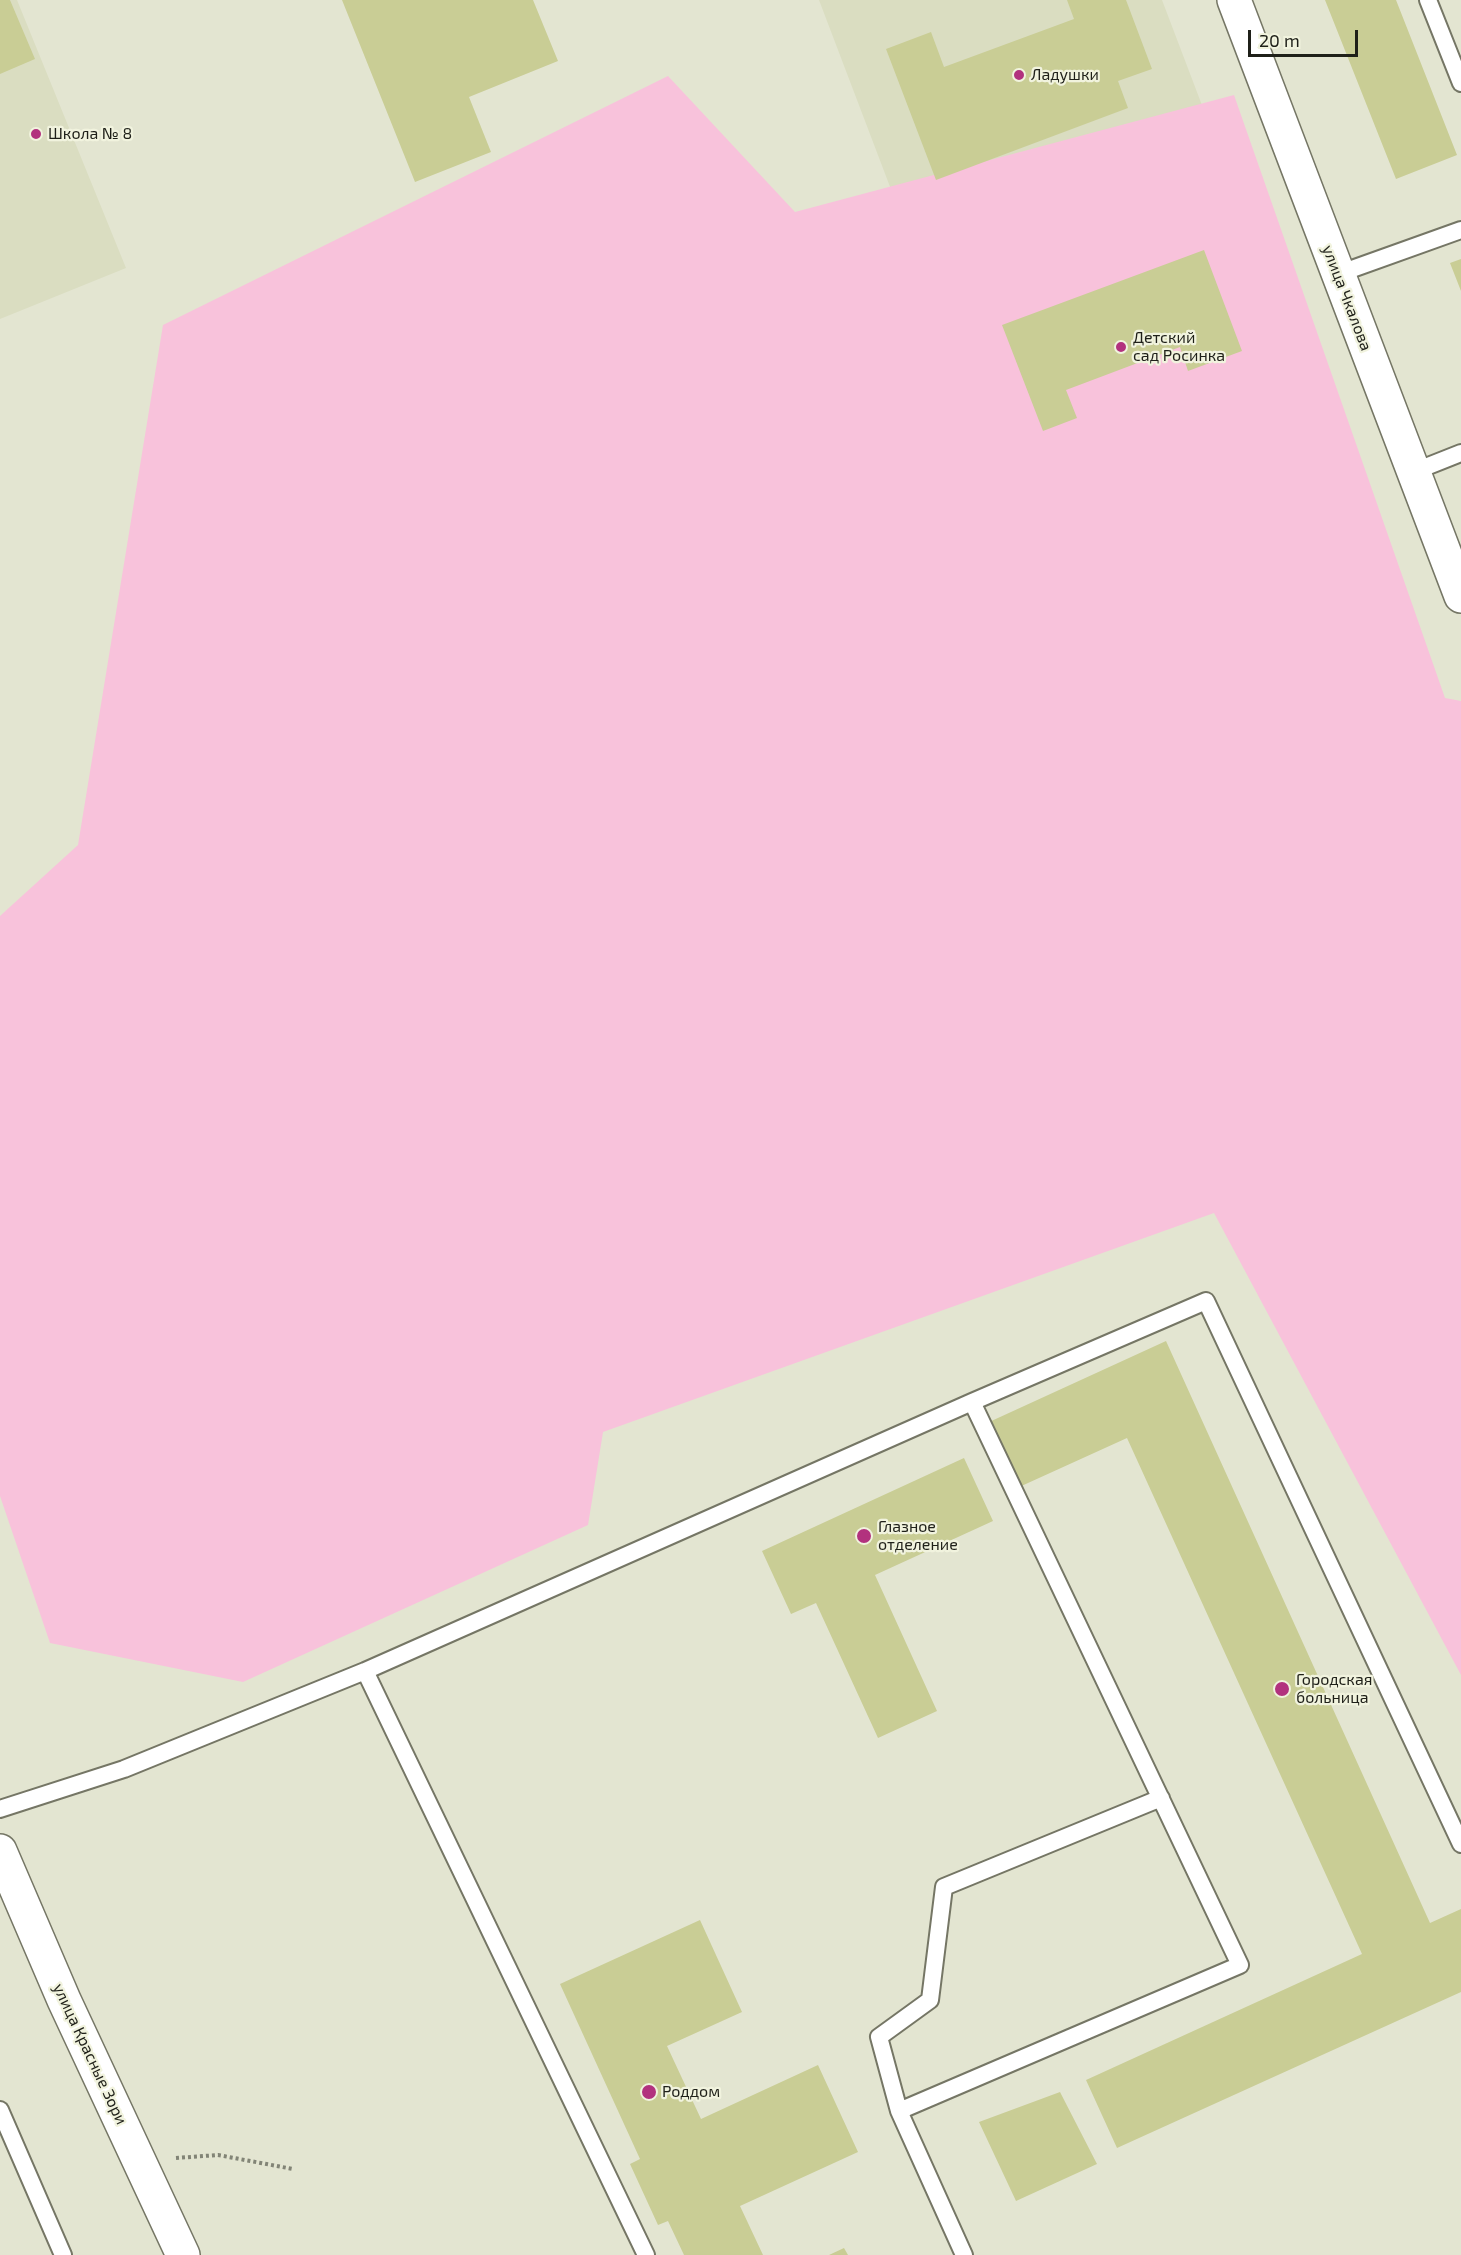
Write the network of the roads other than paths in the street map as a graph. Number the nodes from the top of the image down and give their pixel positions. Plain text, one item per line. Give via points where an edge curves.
1 (1234, 0) edge
2 (1428, 0) edge
3 (1461, 83) edge
4 (1461, 230) edge
5 (1338, 274) junction
6 (1461, 453) edge
7 (1413, 472) junction
8 (1461, 596) edge
9 (972, 1402) junction
10 (365, 1671) junction
11 (1161, 1798) junction
12 (0, 1809) edge
13 (1461, 1844) edge
14 (0, 1851) edge
15 (0, 2110) edge
16 (899, 2111) junction
17 (63, 2255) edge
18 (183, 2255) edge
19 (646, 2255) edge
20 (964, 2255) edge

1 - 5 street, улица Чкалова
2 - 3 lane
4 - 5 lane
5 - 7 street, улица Чкалова
6 - 7 lane
7 - 8 street, улица Чкалова
9 - 10 lane
9 - 11 lane
9 - 13 lane via 1206,1301
10 - 12 lane via 124,1769
10 - 19 lane
11 - 16 lane via 944,1887 930,2000 879,2037
11 - 16 lane via 1240,1965
14 - 18 street, улица Красные Зори via 64,2000
15 - 17 lane
16 - 20 lane

